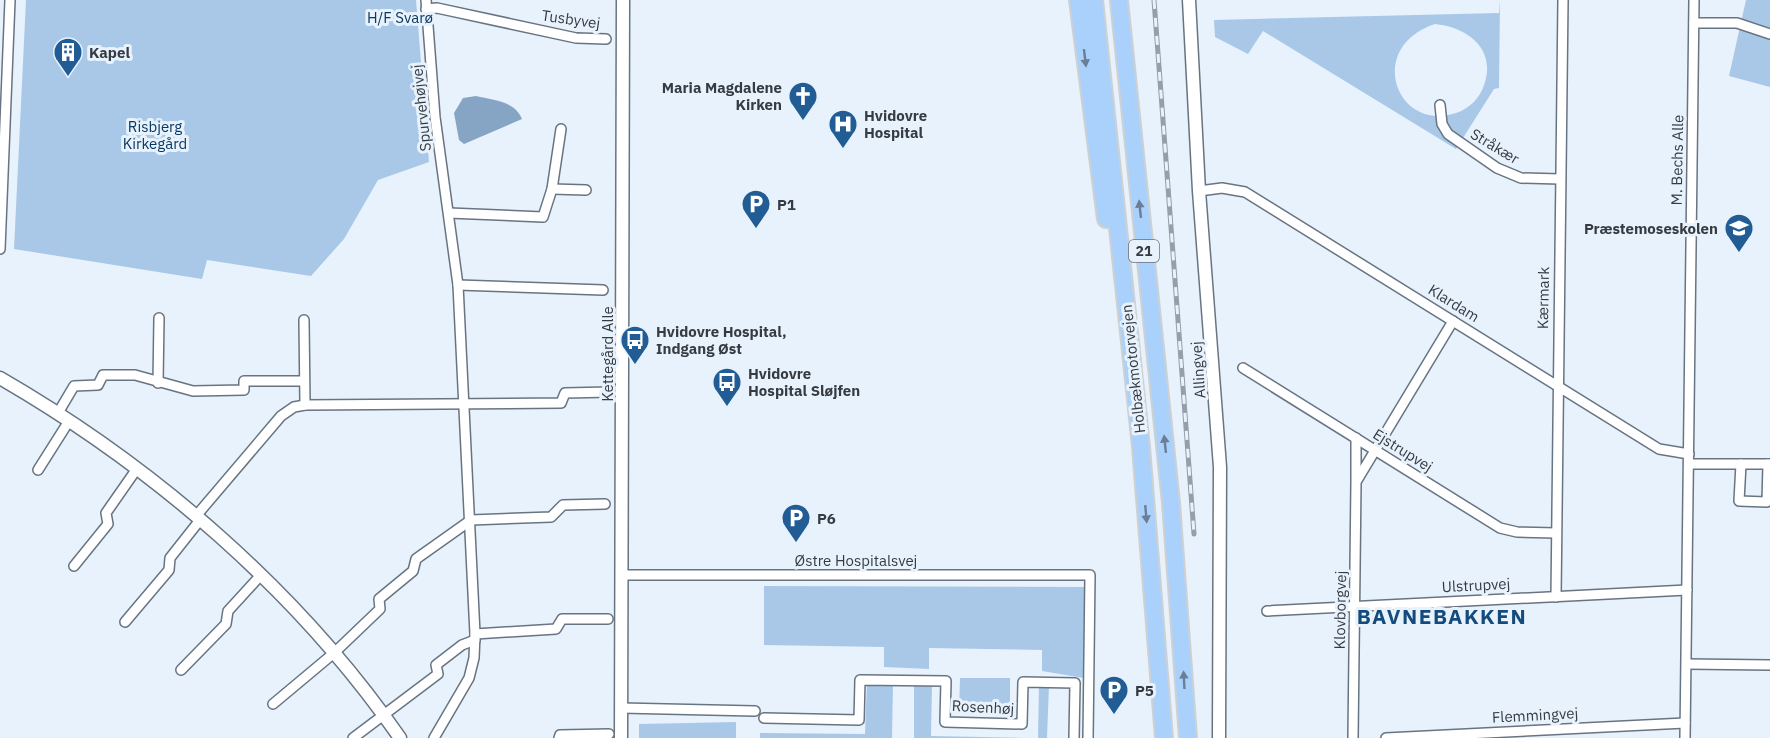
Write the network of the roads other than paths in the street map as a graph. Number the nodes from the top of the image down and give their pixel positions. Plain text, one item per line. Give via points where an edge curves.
1 (10, 0) edge
2 (623, 0) edge
3 (1078, 0) edge
4 (1094, 0) edge
5 (1119, 0) edge
6 (1189, 0) edge
7 (1563, 0) edge
8 (1694, 0) edge
9 (426, 4) edge
10 (1694, 23) junction
11 (1770, 34) edge
12 (606, 39) dead end
13 (1440, 105) dead end
14 (561, 129) dead end
15 (1560, 179) junction
16 (552, 189) junction
17 (586, 190) dead end
18 (1199, 191) junction
19 (449, 213) junction
20 (0, 249) edge
21 (458, 285) junction
22 (603, 290) dead end
23 (159, 318) dead end
24 (304, 320) dead end
25 (1453, 321) junction
26 (1243, 368) dead end
27 (1133, 371) junction
28 (0, 378) edge
29 (303, 381) junction
30 (158, 383) junction
31 (1557, 385) junction
32 (610, 392) dead end
33 (465, 403) junction
34 (305, 405) junction
35 (57, 413) junction
36 (69, 421) junction
37 (1356, 438) junction
38 (1375, 450) junction
39 (1689, 454) junction
40 (1690, 464) junction
41 (1741, 464) junction
42 (1769, 464) edge
43 (38, 470) dead end
44 (136, 470) junction
45 (1356, 482) junction
46 (605, 504) dead end
47 (198, 518) junction
48 (471, 520) junction
49 (1556, 533) junction
50 (74, 566) dead end
51 (622, 575) junction
52 (260, 576) junction
53 (1687, 590) junction
54 (1556, 597) junction
55 (1355, 606) junction
56 (1267, 611) dead end
57 (608, 619) dead end
58 (125, 622) dead end
59 (475, 637) junction
60 (334, 652) junction
61 (1687, 664) junction
62 (1770, 665) edge
63 (181, 670) dead end
64 (273, 704) dead end
65 (621, 708) junction
66 (755, 711) dead end
67 (384, 715) junction
68 (764, 718) dead end
69 (1685, 723) junction
70 (615, 736) edge
71 (353, 738) edge
72 (399, 738) edge
73 (434, 738) edge
74 (559, 738) edge
75 (1074, 738) edge
76 (1088, 738) edge
77 (1164, 738) edge
78 (1188, 738) edge
79 (1218, 738) edge
80 (1353, 738) edge
81 (1386, 738) edge
82 (1685, 738) edge

1 - 20 street
2 - 51 street, Kettegård Alle
3 -> 27 highway via 1118,315
4 - 27 highway, Holbækmotorvejen / 21
78 -> 5 highway, Holbækmotorvejen / 21 via 1172,514
6 - 18 street, Allingvej
7 - 15 street, Kærmark
8 - 10 street, M. Bechs Alle
9 - 12 street, Tusbyvej via 576,38
9 - 19 street, Spurvehøjvej via 435,117
10 - 11 street via 1737,23
10 - 39 street, M. Bechs Alle
13 - 15 street, Stråkær via 1442,124 1448,134 1497,168 1521,178
14 - 16 street
15 - 31 street, Kærmark
16 - 17 street
16 - 19 street via 543,217
18 - 25 street, Klardam via 1222,188 1245,192
18 - 79 street, Allingvej via 1220,467
19 - 21 street, Spurvehøjvej
21 - 22 street
21 - 33 street, Spurvehøjvej
23 - 30 street
24 - 29 street
25 - 31 street, Klardam
25 - 38 street
26 - 37 street, Ejstrupvej
27 -> 77 highway, Holbækmotorvejen / 21
28 - 35 street
29 - 30 street via 244,381 244,390 193,391
29 - 34 street
30 - 35 street via 135,375 103,375 98,385 74,386
31 - 39 street, Klardam via 1659,449
31 - 49 street, Kærmark
32 - 33 street via 565,393 561,403
33 - 34 street
33 - 48 street, Spurvehøjvej
34 - 47 street via 281,416
35 - 36 street
36 - 43 street
36 - 44 street
37 - 38 street, Ejstrupvej
37 - 45 street, Klovborgvej
38 - 45 street
38 - 49 street, Ejstrupvej via 1500,528
39 - 40 street, M. Bechs Alle
40 - 41 street
40 - 53 street, M. Bechs Alle
41 - 42 street
41 - 42 street via 1739,501 1767,502
44 - 47 street
44 - 50 street via 106,513 108,524
45 - 55 street, Klovborgvej
46 - 48 street via 563,505 551,517
47 - 52 street
47 - 58 street via 170,558 169,570
48 - 59 street, Spurvehøjvej
48 - 60 street via 416,559 413,571 380,599 380,609
49 - 54 street, Kærmark
51 - 65 street, Kettegård Alle
51 - 76 street, Østre Hospitalsvej via 1090,575
52 - 60 street
52 - 63 street via 228,610 226,624
53 - 54 street, Ulstrupvej
53 - 61 street, M. Bechs Alle
54 - 55 street, Ulstrupvej
55 - 56 street, Ulstrupvej
55 - 80 street, Klovborgvej
57 - 59 street via 562,619 555,629
59 - 67 street via 436,665 438,674
59 - 73 street, Spurvehøjvej via 469,678
60 - 64 street
60 - 67 street
61 - 62 street
61 - 69 street, M. Bechs Alle
65 - 66 street
65 - 70 street, Kettegård Alle
67 - 71 street
67 - 72 street
68 - 75 street, Rosenhøj via 859,720 860,680 945,681 945,722 1022,724 1023,682 1075,683
69 - 81 street, Flemmingvej
69 - 82 street, M. Bechs Alle
70 - 74 street

